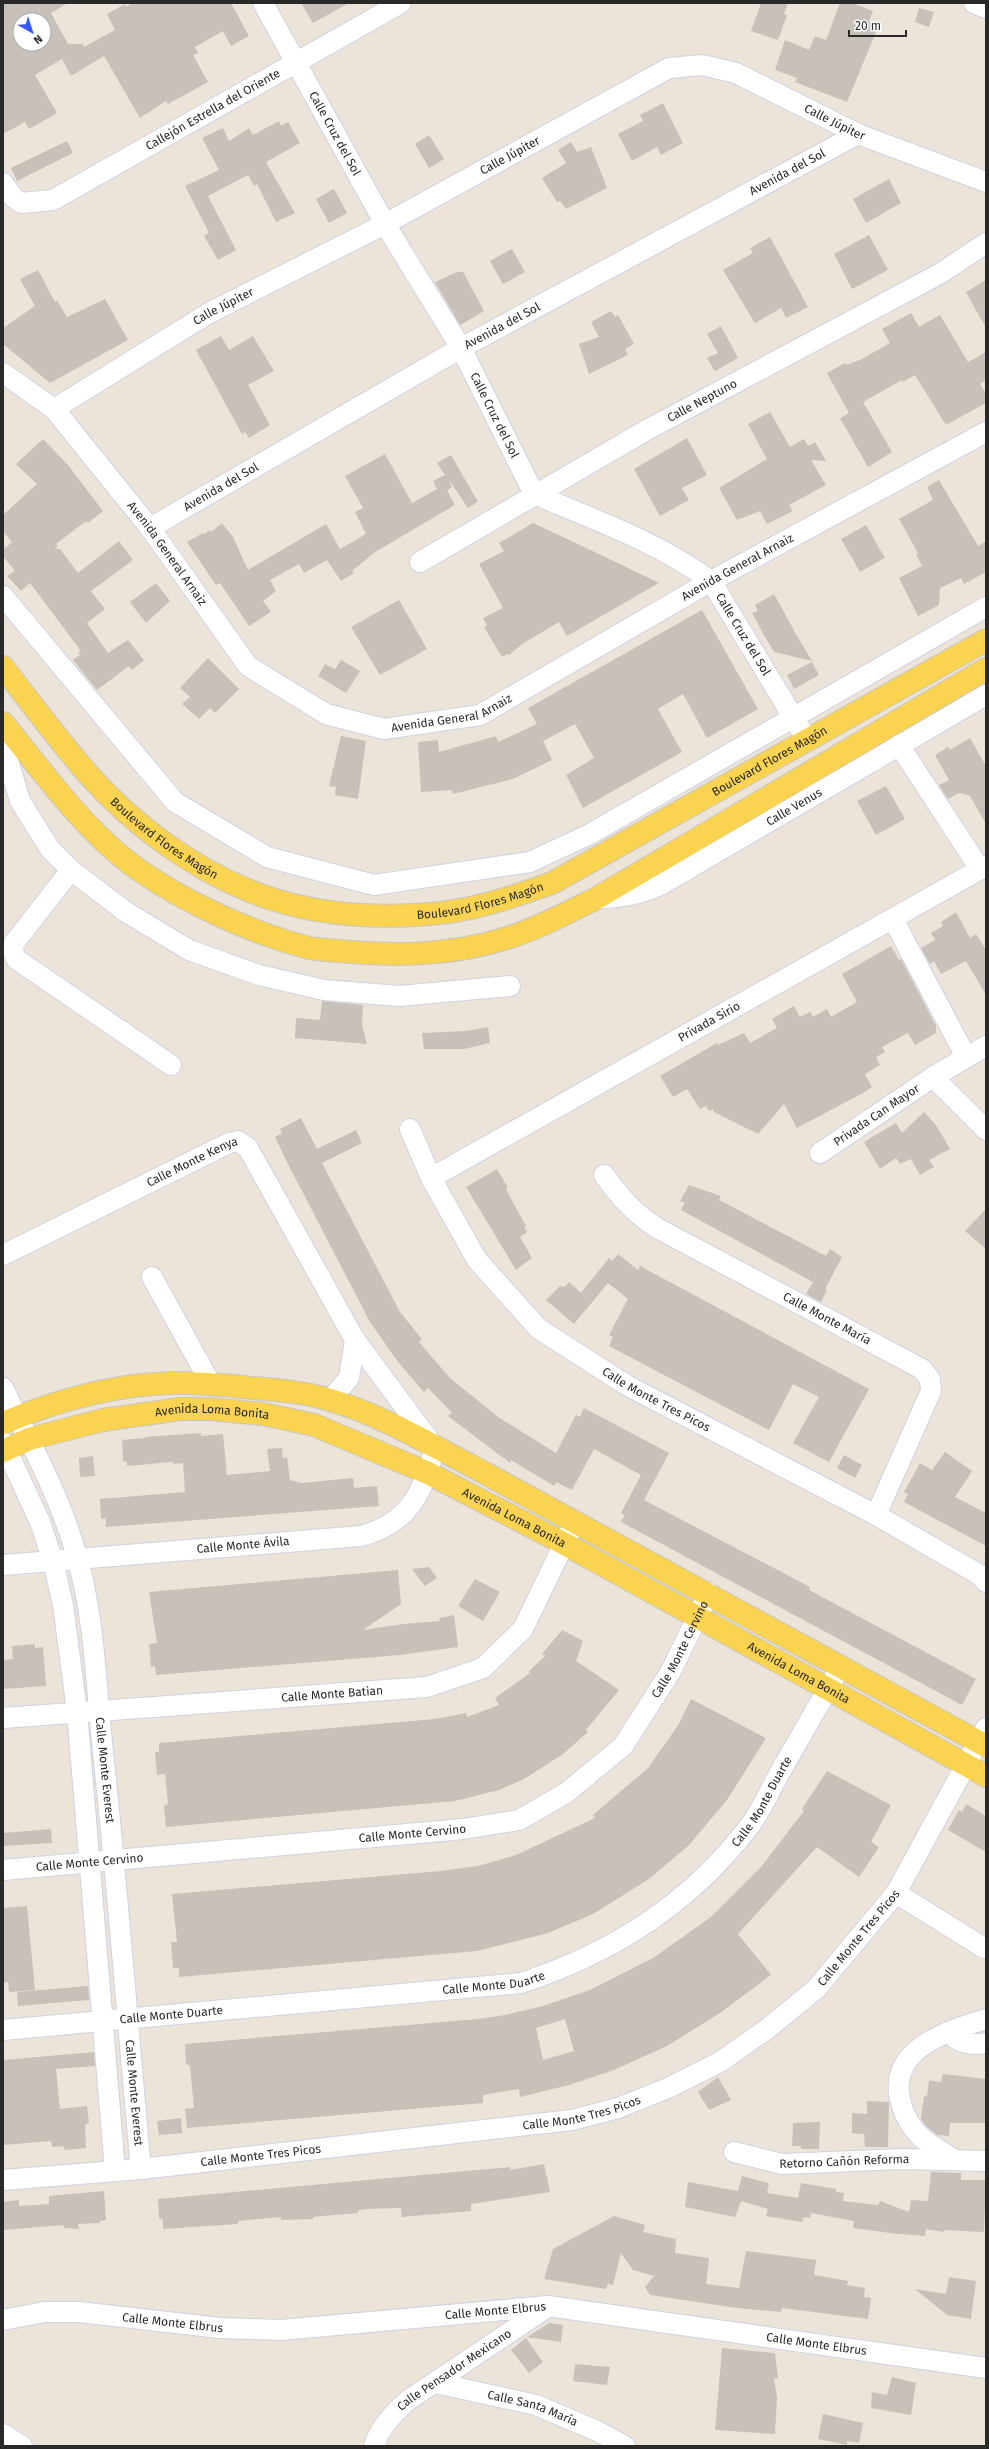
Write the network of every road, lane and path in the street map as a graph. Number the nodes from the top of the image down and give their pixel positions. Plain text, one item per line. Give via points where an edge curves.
1 (263, 3) edge
2 (401, 3) edge
3 (974, 3) edge
4 (986, 8) edge
5 (297, 61) junction
6 (858, 134) junction
7 (986, 182) edge
8 (3, 183) edge
9 (385, 224) junction
10 (986, 243) edge
11 (461, 348) junction
12 (3, 372) edge
13 (54, 409) junction
14 (986, 432) edge
15 (534, 494) junction
16 (150, 528) junction
17 (420, 562) dead end
18 (711, 581) junction
19 (3, 596) edge
20 (986, 607) edge
21 (986, 640) edge
22 (3, 667) edge
23 (986, 669) edge
24 (983, 703) edge
25 (793, 716) junction
26 (3, 723) edge
27 (808, 740) junction
28 (3, 742) edge
29 (899, 745) junction
30 (983, 868) edge
31 (71, 870) junction
32 (595, 899) junction
33 (893, 919) junction
34 (510, 986) dead end
35 (986, 1046) edge
36 (966, 1057) junction
37 (171, 1065) dead end
38 (933, 1077) junction
39 (410, 1129) dead end
40 (986, 1130) edge
41 (820, 1153) dead end
42 (604, 1175) dead end
43 (432, 1178) junction
44 (3, 1255) edge
45 (152, 1277) dead end
46 (355, 1340) junction
47 (211, 1384) junction
48 (3, 1388) edge
49 (330, 1400) junction
50 (10, 1420) edge
51 (29, 1440) junction
52 (4, 1447) edge
53 (436, 1448) junction
54 (428, 1473) junction
55 (876, 1515) junction
56 (575, 1521) junction
57 (564, 1543) junction
58 (78, 1558) junction
59 (52, 1561) junction
60 (3, 1565) edge
61 (986, 1582) edge
62 (709, 1593) junction
63 (698, 1616) junction
64 (841, 1666) junction
65 (827, 1690) junction
66 (99, 1710) junction
67 (77, 1711) junction
68 (3, 1718) edge
69 (984, 1739) edge
70 (967, 1766) junction
71 (986, 1776) edge
72 (115, 1861) junction
73 (90, 1862) junction
74 (3, 1870) edge
75 (896, 1893) junction
76 (984, 1948) dead end
77 (986, 2019) edge
78 (128, 2020) junction
79 (102, 2022) junction
80 (3, 2030) edge
81 (947, 2032) junction
82 (986, 2043) edge
83 (734, 2152) dead end
84 (955, 2160) junction
85 (986, 2161) edge
86 (141, 2169) junction
87 (115, 2171) junction
88 (3, 2180) edge
89 (548, 2306) junction
90 (3, 2320) edge
91 (986, 2368) edge
92 (436, 2383) junction
93 (3, 2434) edge
94 (22, 2446) edge
95 (374, 2446) edge
96 (625, 2446) edge

1 - 5 street, Calle Cruz del Sol
2 - 5 street, Callejón Estrella del Oriente
3 - 4 street
5 - 8 street, Callejón Estrella del Oriente via 53,200 21,203
5 - 9 street, Calle Cruz del Sol
6 - 7 street, Calle Júpiter
6 - 9 street, Calle Júpiter via 736,73 702,65 670,68
6 - 11 street, Avenida del Sol
9 - 11 street, Calle Cruz del Sol
9 - 13 street, Calle Júpiter via 209,313
10 - 15 street, Calle Neptuno via 940,273 645,431
11 - 15 street, Calle Cruz del Sol
11 - 16 street, Avenida del Sol
12 - 13 street, Avenida General Arnaiz
13 - 16 street, Avenida General Arnaiz
14 - 18 street, Avenida General Arnaiz
15 - 17 street, Calle Neptuno
15 - 18 street, Calle Cruz del Sol via 656,546
16 - 18 street, Avenida General Arnaiz via 248,666 326,714 384,729 480,715
18 - 25 street, Calle Cruz del Sol
19 - 25 street via 175,802 267,857 374,885 530,862 590,834
20 - 25 street
21 - 27 main road, Boulevard Flores Magón
22 - 27 main road, Boulevard Flores Magón via 88,775 136,820 193,862 251,892 315,910 370,916 430,914 498,902 552,883
23 - 32 main road
24 - 29 street, Calle Venus
25 - 27 street, Calle Cruz del Sol
26 - 32 main road via 106,844 139,869 195,903 260,932 311,948 366,954 460,950 507,938
28 - 31 street via 20,802 50,849
29 - 30 street
29 - 32 street, Calle Venus via 662,884 627,897
30 - 33 street, Privada Sirio
31 - 34 street via 126,912 189,950 259,975 324,990 399,996
31 - 37 street via 14,943 12,951 16,959
33 - 36 street
33 - 43 street, Privada Sirio
35 - 36 street, Privada Can Mayor
36 - 38 street, Privada Can Mayor
38 - 40 street
38 - 41 street, Privada Can Mayor
39 - 43 street, Calle Monte Tres Picos
42 - 55 street, Calle Monte María via 621,1199 637,1215 657,1228 922,1369 930,1379 931,1391
43 - 55 street, Calle Monte Tres Picos via 477,1260 539,1329 628,1386
44 - 46 street, Calle Monte Kenya via 238,1140 248,1148
45 - 47 street
46 - 49 street via 349,1378
46 - 53 street, Calle Monte Kenya
47 - 49 main road, Avenida Loma Bonita via 285,1391
47 - 50 main road, Avenida Loma Bonita via 173,1383 116,1390 78,1398
48 - 50 street, Calle Monte Everest
49 - 53 main road, Avenida Loma Bonita via 390,1424
50 - 51 street, Calle Monte Everest
51 - 52 main road, Avenida Loma Bonita
51 - 54 main road, Avenida Loma Bonita via 103,1420 145,1413 180,1409 218,1410 263,1414 314,1425
51 - 58 street, Calle Monte Everest via 68,1528
52 - 59 street, Calle Monte Everest via 40,1522
53 - 54 street, Calle Monte Ávila
53 - 56 main road, Avenida Loma Bonita
54 - 57 main road, Avenida Loma Bonita
54 - 58 street, Calle Monte Ávila via 416,1499 402,1516 390,1525 360,1536
55 - 61 street, Calle Monte Tres Picos via 980,1575
56 - 57 street, Calle Monte Batian
56 - 62 main road, Avenida Loma Bonita
57 - 63 main road, Avenida Loma Bonita
57 - 66 street, Calle Monte Batian via 523,1628 483,1668 427,1687
58 - 59 street, Calle Monte Ávila
58 - 66 street, Calle Monte Everest via 94,1646
59 - 60 street, Calle Monte Ávila
59 - 67 street, Calle Monte Everest via 63,1605
62 - 63 street, Calle Monte Cervino
62 - 64 main road, Avenida Loma Bonita
63 - 65 main road, Avenida Loma Bonita
63 - 72 street, Calle Monte Cervino via 671,1671 623,1746 566,1793 519,1820 456,1830
64 - 65 street, Calle Monte Duarte
64 - 69 main road, Avenida Loma Bonita
65 - 70 main road, Avenida Loma Bonita
65 - 78 street, Calle Monte Duarte via 752,1822 724,1856 696,1885 659,1915 622,1940 589,1957 521,1983
66 - 67 street, Calle Monte Batian
66 - 72 street, Calle Monte Everest
67 - 68 street, Calle Monte Batian
67 - 73 street, Calle Monte Everest
69 - 70 street, Calle Monte Tres Picos
70 - 71 main road, Avenida Loma Bonita
70 - 75 street, Calle Monte Tres Picos
72 - 73 street, Calle Monte Cervino
72 - 78 street, Calle Monte Everest
73 - 74 street, Calle Monte Cervino
73 - 79 street, Calle Monte Everest
75 - 76 street
75 - 86 street, Calle Monte Tres Picos via 816,1989 767,2029 720,2062 668,2088 618,2108 572,2120
77 - 81 street
78 - 79 street, Calle Monte Duarte
78 - 86 street, Calle Monte Everest
79 - 80 street, Calle Monte Duarte
79 - 87 street, Calle Monte Everest
81 - 82 street via 956,2040 967,2044
81 - 84 street via 905,2061 899,2075 898,2089 902,2108 910,2124 922,2138
83 - 84 street, Retorno Cañón Reforma via 782,2164 902,2159
84 - 85 street, Retorno Cañón Reforma
86 - 87 street, Calle Monte Tres Picos
87 - 88 street, Calle Monte Tres Picos
89 - 90 street, Calle Monte Elbrus via 281,2330 220,2328 79,2312 44,2312
89 - 91 street, Calle Monte Elbrus
89 - 92 street, Calle Pensador Mexicano
92 - 95 street, Calle Pensador Mexicano via 407,2401 392,2415 378,2435
92 - 96 street, Calle Santa María via 536,2405
93 - 94 street

